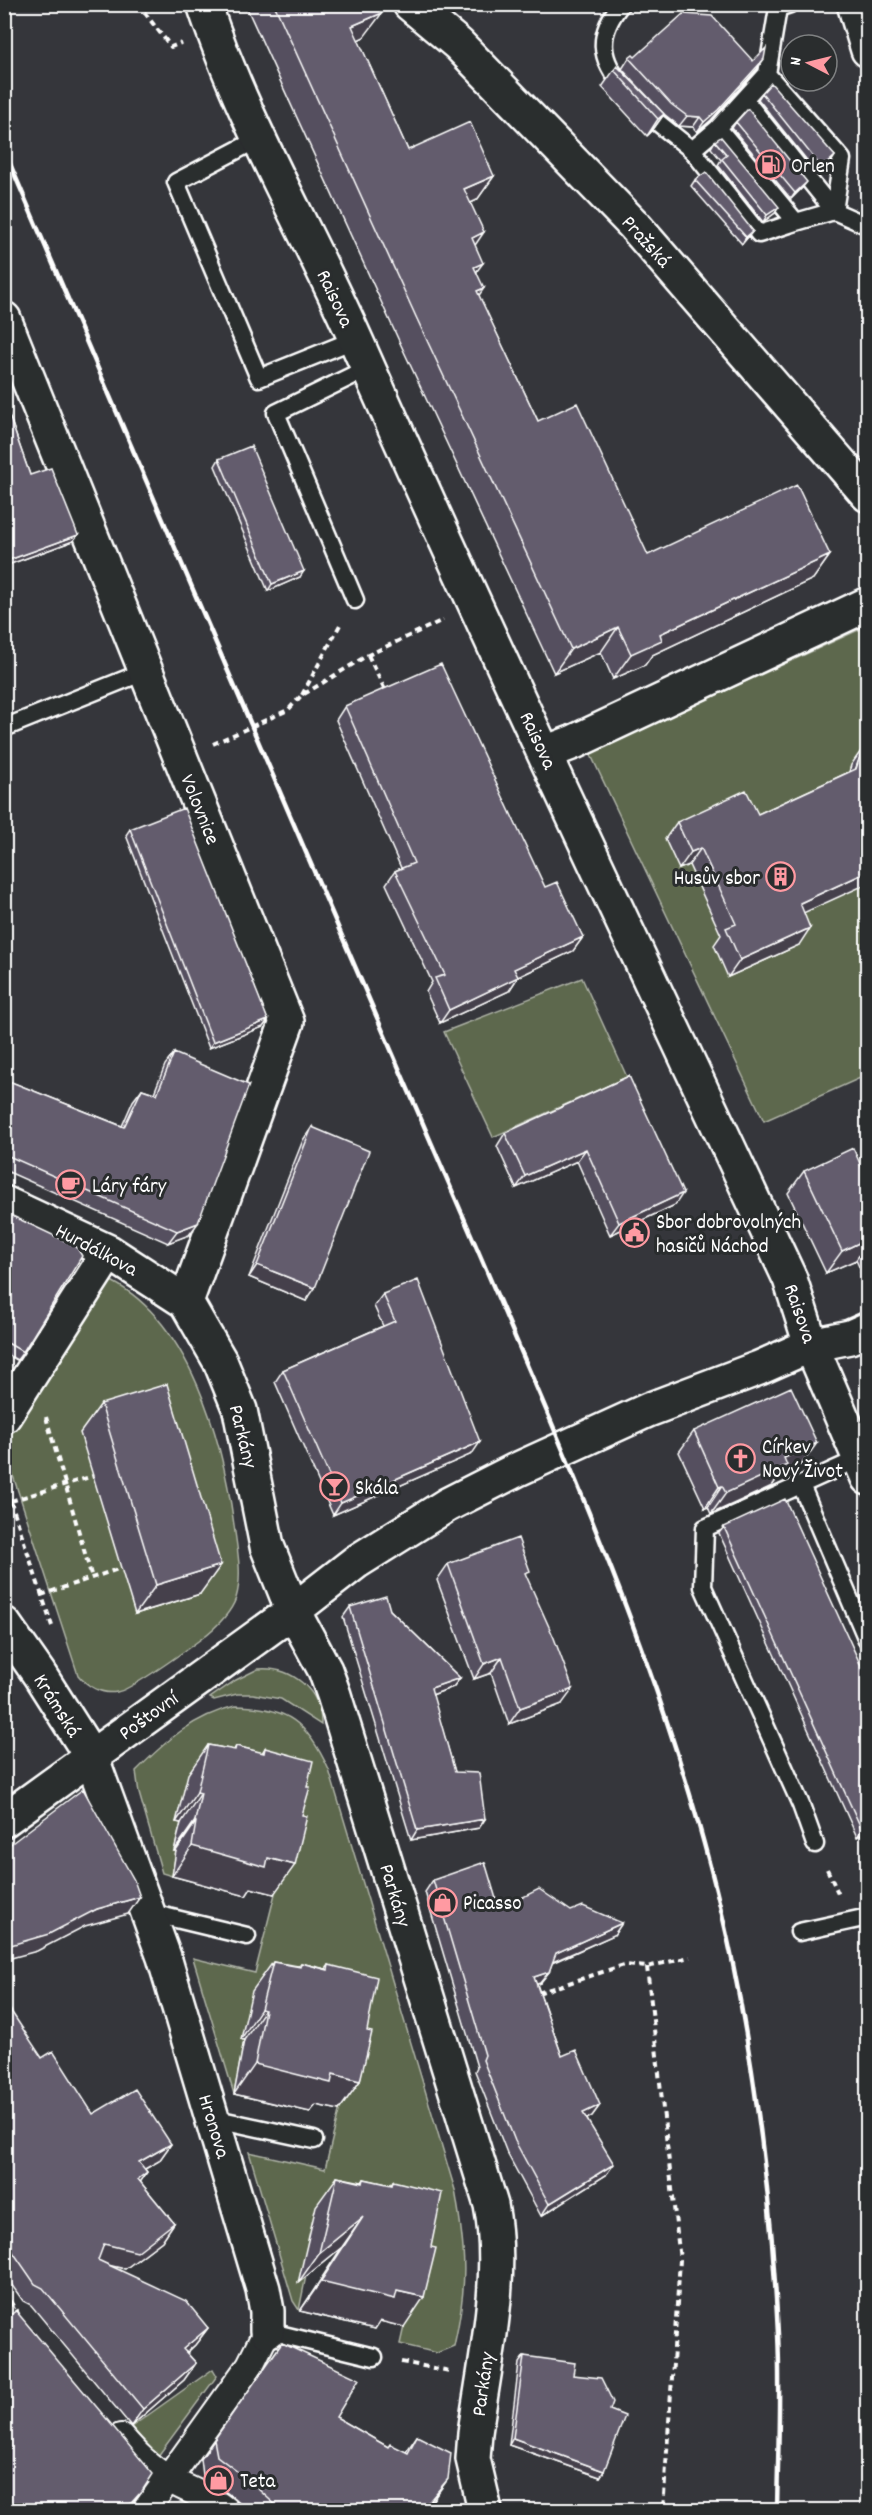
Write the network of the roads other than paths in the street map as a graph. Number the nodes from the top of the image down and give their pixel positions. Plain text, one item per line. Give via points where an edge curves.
1 (410, 4) edge
2 (621, 4) edge
3 (855, 4) edge
4 (777, 6) edge
5 (203, 13) edge
6 (867, 50) edge
7 (767, 74) junction
8 (745, 100) junction
9 (718, 128) junction
10 (260, 138) junction
11 (692, 150) junction
12 (834, 211) junction
13 (796, 222) junction
14 (867, 226) edge
15 (4, 319) edge
16 (362, 354) junction
17 (867, 495) edge
18 (355, 600) road end
19 (867, 604) edge
20 (146, 671) junction
21 (4, 728) edge
22 (545, 753) junction
23 (4, 1203) edge
24 (109, 1252) junction
25 (186, 1302) junction
26 (867, 1329) edge
27 (812, 1345) junction
28 (4, 1416) edge
29 (863, 1468) edge
30 (801, 1485) junction
31 (293, 1611) junction
32 (4, 1624) edge
33 (867, 1642) edge
34 (91, 1756) junction
35 (4, 1820) edge
36 (815, 1844) road end
37 (147, 1912) junction
38 (860, 1919) edge
39 (799, 1932) dead end
40 (247, 1936) dead end
41 (212, 2118) junction
42 (314, 2140) dead end
43 (267, 2331) junction
44 (374, 2357) road end
45 (103, 2415) edge
46 (168, 2479) junction
47 (146, 2511) edge
48 (225, 2511) edge
49 (485, 2511) edge

1 - 17 street, Pražská via 458,44 633,224
2 - 11 lane via 610,18 602,43 614,76 657,122
3 - 6 street
4 - 7 lane
5 - 10 street, Raisova
7 - 8 lane
7 - 12 lane via 842,159
8 - 9 lane
8 - 12 lane
9 - 11 lane
9 - 13 lane
10 - 16 street, Raisova
10 - 16 lane via 176,182 259,378
11 - 13 lane via 759,234
12 - 13 lane
12 - 14 lane
15 - 20 street, Volovnice
16 - 18 lane via 276,413
16 - 22 street, Raisova
19 - 22 street
20 - 21 lane
20 - 25 street, Volovnice via 287,1022
22 - 27 street, Raisova via 790,1279
23 - 24 street, Hurdálkova
24 - 25 street, Hurdálkova
24 - 28 street
25 - 31 street, Parkány via 220,1361 240,1410 261,1525
26 - 27 street, Poštovní
27 - 29 street, Raisova
27 - 31 street, Poštovní via 648,1410 447,1505 356,1562
29 - 30 lane
30 - 33 lane
30 - 36 lane via 705,1528 703,1587
31 - 34 street, Poštovní
31 - 49 street, Parkány via 334,1695 491,2205 497,2234 496,2274 473,2459
32 - 34 street, Krámská
34 - 35 street, Poštovní
34 - 37 street, Hronova
37 - 40 lane
37 - 41 street, Hronova
38 - 39 lane
41 - 42 lane
41 - 43 street, Hronova via 262,2289
43 - 44 lane
43 - 46 street via 250,2365
45 - 46 street via 141,2461
46 - 47 street
46 - 48 street via 211,2499

